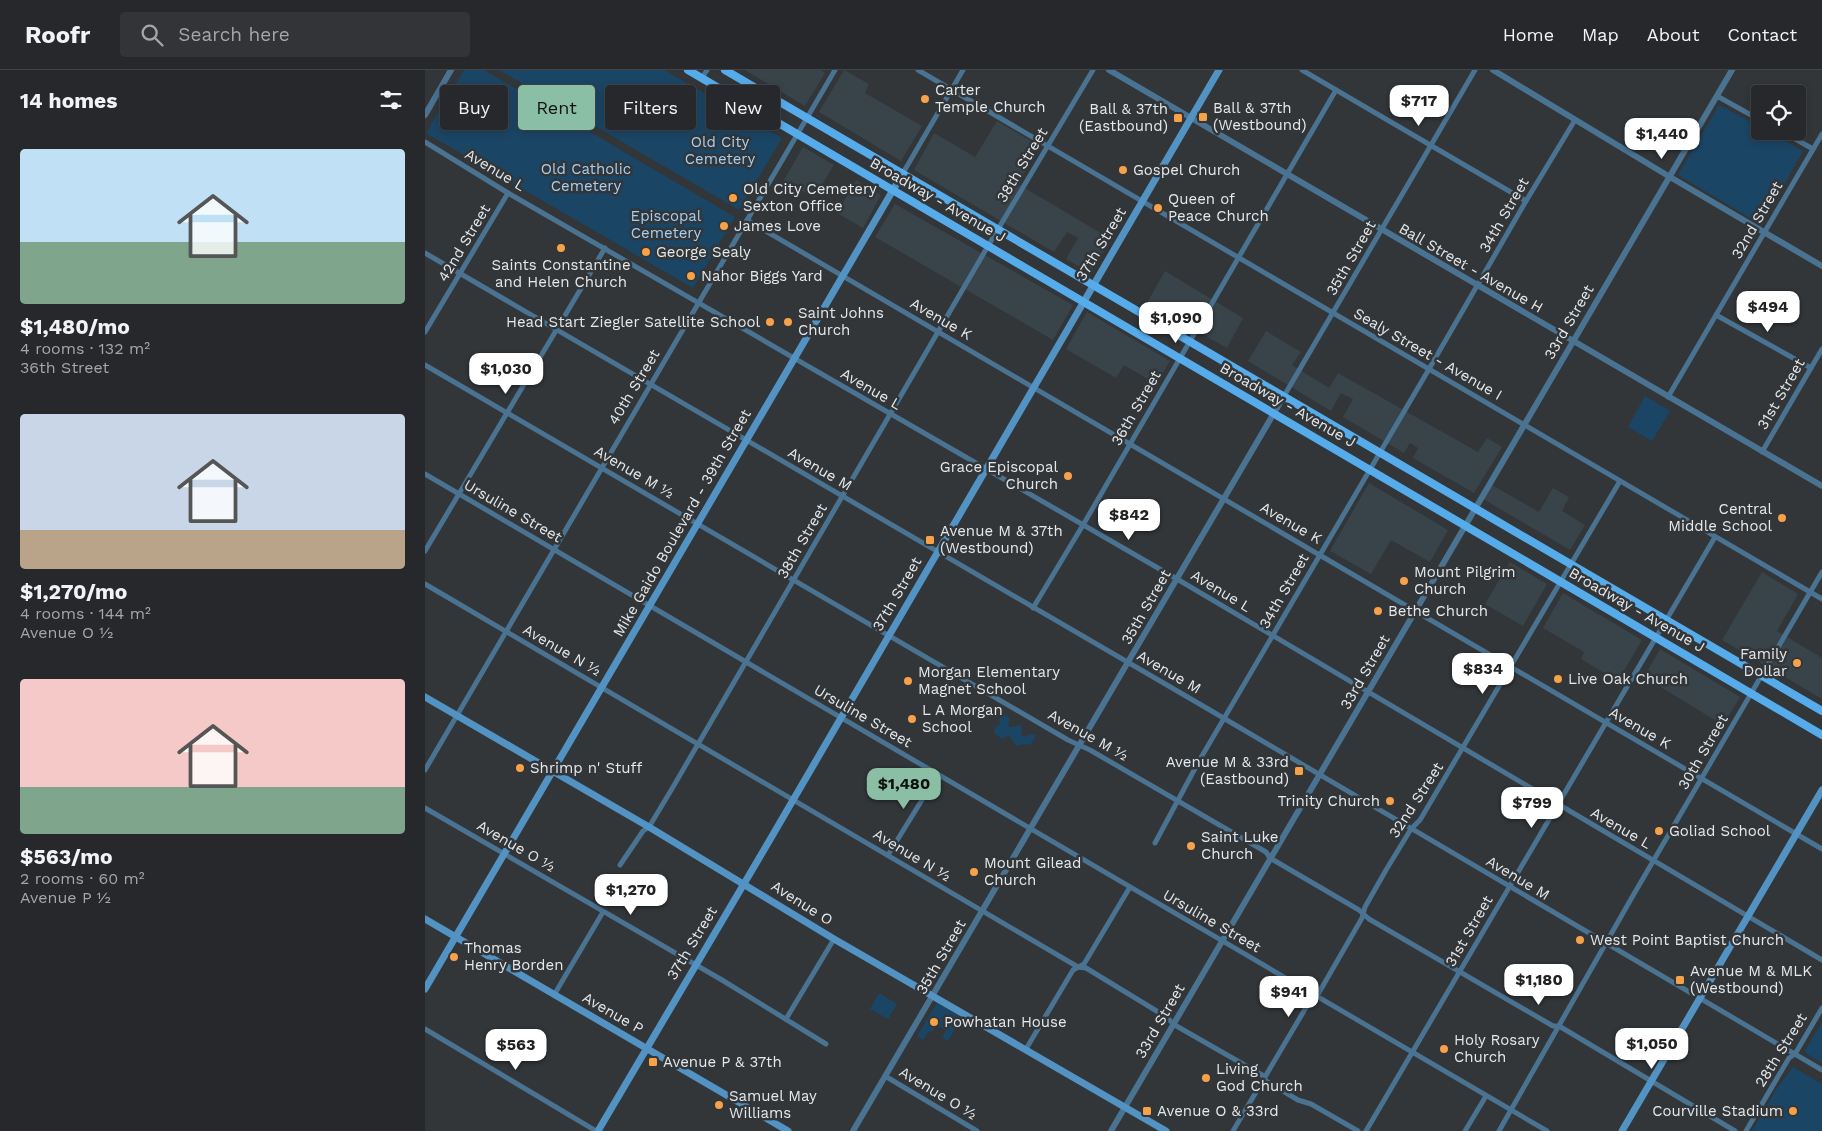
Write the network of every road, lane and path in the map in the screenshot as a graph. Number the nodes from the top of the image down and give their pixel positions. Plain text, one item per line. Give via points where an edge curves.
1 (451, 70) edge
2 (688, 70) edge
3 (707, 70) edge
4 (725, 70) edge
5 (835, 70) edge
6 (918, 70) edge
7 (963, 70) edge
8 (1093, 70) edge
9 (1109, 70) edge
10 (1219, 70) edge
11 (1302, 70) edge
12 (1475, 70) edge
13 (1493, 70) edge
14 (1732, 70) edge
15 (702, 78) junction
16 (951, 90) junction
17 (1336, 90) junction
18 (1717, 96) junction
19 (425, 114) edge
20 (1751, 115) edge
21 (807, 117) junction
22 (1190, 118) junction
23 (1575, 120) junction
24 (797, 134) junction
25 (1822, 134) edge
26 (1797, 140) edge
27 (425, 142) edge
28 (1049, 146) junction
29 (1431, 146) junction
30 (1813, 149) junction
31 (903, 173) junction
32 (1287, 175) junction
33 (1670, 177) junction
34 (893, 190) junction
35 (509, 193) junction
36 (1142, 201) junction
37 (1526, 201) junction
38 (747, 220) junction
39 (998, 229) junction
40 (1381, 230) junction
41 (1765, 232) junction
42 (988, 246) junction
43 (605, 248) junction
44 (425, 253) edge
45 (1239, 258) junction
46 (1822, 266) edge
47 (460, 274) junction
48 (843, 276) junction
49 (1093, 284) junction
50 (1477, 286) junction
51 (1083, 301) junction
52 (699, 302) junction
53 (1333, 313) junction
54 (1716, 315) junction
55 (557, 330) junction
56 (425, 332) edge
57 (939, 332) junction
58 (1190, 341) junction
59 (1572, 342) junction
60 (1822, 349) edge
61 (1180, 358) junction
62 (794, 359) junction
63 (425, 365) edge
64 (1811, 368) junction
65 (1429, 369) junction
66 (650, 384) junction
67 (1033, 387) junction
68 (1284, 396) junction
69 (1668, 397) junction
70 (507, 413) junction
71 (1274, 413) junction
72 (891, 414) junction
73 (1523, 424) junction
74 (746, 440) junction
75 (1129, 444) junction
76 (1380, 452) junction
77 (1762, 452) junction
78 (601, 467) junction
79 (1370, 469) junction
80 (986, 470) junction
81 (425, 474) edge
82 (1620, 481) junction
83 (1822, 486) edge
84 (459, 494) junction
85 (843, 496) junction
86 (1224, 499) junction
87 (1474, 508) junction
88 (697, 524) junction
89 (1083, 525) junction
90 (1465, 525) junction
91 (1715, 537) junction
92 (554, 549) junction
93 (425, 551) edge
94 (938, 552) junction
95 (1320, 555) junction
96 (1570, 564) junction
97 (1822, 572) edge
98 (1177, 579) junction
99 (794, 580) junction
100 (1560, 580) junction
101 (425, 584) edge
102 (1810, 592) junction
103 (1822, 599) edge
104 (649, 606) junction
105 (1033, 608) junction
106 (1415, 610) junction
107 (1666, 620) junction
108 (506, 632) junction
109 (889, 635) junction
110 (1272, 636) junction
111 (1655, 637) junction
112 (746, 662) junction
113 (1128, 662) junction
114 (1511, 667) junction
115 (1761, 676) junction
116 (601, 688) junction
117 (1367, 693) junction
118 (1751, 693) junction
119 (425, 697) edge
120 (1822, 711) edge
121 (457, 715) junction
122 (841, 718) junction
123 (1224, 719) junction
124 (1606, 722) junction
125 (1822, 734) edge
126 (698, 744) junction
127 (1079, 746) junction
128 (1462, 749) junction
129 (425, 770) edge
130 (553, 770) junction
131 (938, 774) junction
132 (1319, 775) junction
133 (1702, 778) junction
134 (1822, 790) edge
135 (793, 800) junction
136 (1177, 800) junction
137 (1557, 805) junction
138 (425, 808) edge
139 (649, 827) junction
140 (1030, 829) junction
141 (1411, 829) junction
142 (1797, 834) junction
143 (1155, 843) dead end
144 (1822, 849) edge
145 (504, 854) junction
146 (888, 855) junction
147 (1270, 858) junction
148 (1653, 861) junction
149 (620, 865) dead end
150 (743, 883) junction
151 (1130, 887) junction
152 (1509, 887) junction
153 (982, 911) junction
154 (603, 912) junction
155 (1364, 914) junction
156 (1747, 917) junction
157 (425, 919) edge
158 (455, 937) junction
159 (834, 939) junction
160 (1222, 941) junction
161 (1606, 944) junction
162 (1822, 960) edge
163 (695, 965) junction
164 (1078, 968) junction
165 (1459, 972) junction
166 (425, 989) edge
167 (555, 995) junction
168 (933, 995) junction
169 (1317, 996) junction
170 (1699, 999) junction
171 (1822, 1008) edge
172 (786, 1019) junction
173 (1173, 1024) junction
174 (1559, 1026) junction
175 (425, 1029) edge
176 (826, 1044) dead end
177 (646, 1047) junction
178 (1026, 1049) junction
179 (1412, 1052) junction
180 (1795, 1054) junction
181 (1822, 1070) edge
182 (885, 1076) junction
183 (1264, 1078) junction
184 (1652, 1081) junction
185 (1486, 1096) junction
186 (1125, 1107) junction
187 (1511, 1110) junction
188 (597, 1131) edge
189 (788, 1131) edge
190 (853, 1131) edge
191 (977, 1131) edge
192 (1111, 1131) edge
193 (1166, 1131) edge
194 (1233, 1131) edge
195 (1358, 1131) edge
196 (1366, 1131) edge
197 (1465, 1131) edge
198 (1499, 1131) edge
199 (1547, 1131) edge
200 (1622, 1131) edge
201 (1735, 1131) edge
202 (1746, 1131) edge

1 - 19 street
2 - 15 main road, Broadway - Avenue J
3 - 15 street
4 - 21 main road, Broadway - Avenue J
5 - 21 street, 40th Street
6 - 16 street, Sealy Street - Avenue I
7 - 16 street, Mike Gaido Boulevard - 39th Street
8 - 28 street, 38th Street
9 - 22 street, Ball Street - Avenue H
10 - 22 main road, 37th Street
11 - 17 street
12 - 29 street, 35th Street
13 - 23 street
14 - 18 street, 33rd Street
15 - 24 main road, Broadway - Avenue J
16 - 28 street, Sealy Street - Avenue I
16 - 31 street, Mike Gaido Boulevard - 39th Street
17 - 29 street
17 - 32 street, 36th Street
18 - 20 street
18 - 33 street, 33rd Street
21 - 24 street, 40th Street
21 - 31 main road, Broadway - Avenue J
22 - 32 street, Ball Street - Avenue H
22 - 36 main road, 37th Street
23 - 33 street
23 - 37 street, 34th Street
24 - 34 main road, Broadway - Avenue J
24 - 38 street, 40th Street
25 - 30 street, 32nd Street
26 - 30 street
27 - 35 street, Avenue L
28 - 36 street, Sealy Street - Avenue I
28 - 39 street, 38th Street
29 - 37 street
29 - 40 street, 35th Street
30 - 41 street, 32nd Street
31 - 34 main road, Mike Gaido Boulevard - 39th Street
31 - 39 main road, Broadway - Avenue J
32 - 40 street, Ball Street - Avenue H
32 - 45 street, 36th Street
33 - 41 street
33 - 59 street, 33rd Street
34 - 42 main road, Broadway - Avenue J
34 - 48 main road, Mike Gaido Boulevard - 39th Street
35 - 43 street, Avenue L
35 - 47 street, 42nd Street
36 - 45 street, Sealy Street - Avenue I
36 - 49 main road, 37th Street
37 - 50 street, 34th Street
38 - 48 street, Avenue K
38 - 52 street, 40th Street
39 - 42 street, 38th Street
39 - 49 main road, Broadway - Avenue J
40 - 50 street, Ball Street - Avenue H
40 - 53 street, 35th Street
41 - 46 street
41 - 54 street, 32nd Street
42 - 51 main road, Broadway - Avenue J
42 - 57 street, 38th Street
43 - 52 street, Avenue L
43 - 55 street
44 - 47 street, Avenue M
45 - 53 street, Sealy Street - Avenue I
45 - 58 street, 36th Street
47 - 55 street, Avenue M
47 - 56 street, 42nd Street
48 - 57 street, Avenue K
48 - 62 main road, Mike Gaido Boulevard - 39th Street
49 - 51 main road, 37th Street
49 - 58 main road, Broadway - Avenue J
50 - 59 street, Ball Street - Avenue H
50 - 65 street, 34th Street
51 - 61 main road, Broadway - Avenue J
51 - 67 main road, 37th Street
52 - 62 street, Avenue L
52 - 66 street, 40th Street
53 - 65 street, Sealy Street - Avenue I
53 - 68 street, 35th Street
54 - 64 street
54 - 69 street, 32nd Street
55 - 66 street, Avenue M
55 - 70 street
57 - 67 street, Avenue K
57 - 72 street, 38th Street
58 - 61 street, 36th Street
58 - 68 main road, Broadway - Avenue J
59 - 69 street, Ball Street - Avenue H
59 - 73 street, 33rd Street
60 - 64 street, 31st Street
61 - 71 main road, Broadway - Avenue J
61 - 75 street, 36th Street
62 - 72 street, Avenue L
62 - 74 main road, Mike Gaido Boulevard - 39th Street
63 - 70 street, Avenue M ½
64 - 77 street, 31st Street
65 - 73 street, Sealy Street - Avenue I
65 - 76 street, 34th Street
66 - 74 street, Avenue M
66 - 78 street, 40th Street
67 - 75 street, Avenue K
67 - 80 main road, 37th Street
68 - 71 street, 35th Street
68 - 76 main road, Broadway - Avenue J
69 - 77 street, Ball Street - Avenue H
70 - 78 street, Avenue M ½
70 - 84 street
71 - 79 main road, Broadway - Avenue J
71 - 86 street, 35th Street
72 - 80 street, Avenue L
72 - 85 street, 38th Street
73 - 82 street, Sealy Street - Avenue I
73 - 87 street, 33rd Street
74 - 85 street, Avenue M
74 - 88 main road, Mike Gaido Boulevard - 39th Street
75 - 86 street, Avenue K
75 - 89 street, 36th Street
76 - 79 street, 34th Street
76 - 87 main road, Broadway - Avenue J
77 - 83 street, Ball Street - Avenue H
78 - 88 street, Avenue M ½
78 - 92 street, 40th Street
79 - 90 main road, Broadway - Avenue J
79 - 95 street, 34th Street
80 - 89 street, Avenue L
80 - 94 main road, 37th Street
81 - 84 street, Ursuline Street
82 - 91 street, Sealy Street - Avenue I
82 - 96 street, 32nd Street
84 - 92 street, Ursuline Street
84 - 93 street
85 - 94 street, Avenue M
85 - 99 street, 38th Street
86 - 95 street, Avenue K
86 - 98 street, 35th Street
87 - 90 street, 33rd Street
87 - 96 main road, Broadway - Avenue J
88 - 99 street, Avenue M ½
88 - 104 main road, Mike Gaido Boulevard - 39th Street
89 - 98 street, Avenue L
89 - 105 street, 36th Street
90 - 100 main road, Broadway - Avenue J
90 - 106 street, 33rd Street
91 - 102 street, Sealy Street - Avenue I
91 - 107 street, 31st Street
92 - 104 street, Ursuline Street
92 - 108 street, 40th Street
94 - 105 street, Avenue M
94 - 109 main road, 37th Street
95 - 106 street, Avenue K
95 - 110 street, 34th Street
96 - 100 street, 32nd Street
96 - 107 main road, Broadway - Avenue J
97 - 102 street, 30th Street
98 - 110 street, Avenue L
98 - 113 street, 35th Street
99 - 109 street, Avenue M ½
99 - 112 street, 38th Street
100 - 111 main road, Broadway - Avenue J
100 - 114 street, 32nd Street
101 - 108 street, Avenue N ½
102 - 103 street, Sealy Street - Avenue I
102 - 115 street, 30th Street
104 - 112 street, Ursuline Street
104 - 116 main road, Mike Gaido Boulevard - 39th Street
105 - 113 street, Avenue M
106 - 114 street, Avenue K
106 - 117 street, 33rd Street
107 - 111 street, 31st Street
107 - 115 main road, Broadway - Avenue J
108 - 116 street, Avenue N ½
108 - 121 street, 40th Street
109 - 122 main road, 37th Street
109 - 127 street, Avenue M ½
110 - 117 street, Avenue L
110 - 123 street, 34th Street
111 - 118 main road, Broadway - Avenue J
111 - 124 street, 31st Street
112 - 122 street, Ursuline Street
112 - 126 street, 38th Street
113 - 123 street, Avenue M
113 - 127 street, 35th Street
114 - 124 street, Avenue K
114 - 128 street, 32nd Street
115 - 118 street, 30th Street
115 - 120 main road, Broadway - Avenue J
116 - 126 street, Avenue N ½
116 - 130 main road, Mike Gaido Boulevard - 39th Street
117 - 128 street, Avenue L
117 - 132 street, 33rd Street
118 - 125 main road, Broadway - Avenue J
118 - 133 street, 30th Street
119 - 121 main road, Avenue O
121 - 129 street, 40th Street
121 - 130 main road, Avenue O
122 - 131 street, Ursuline Street
122 - 135 main road, 37th Street
123 - 132 street, Avenue M
123 - 136 street, 34th Street
124 - 133 street, Avenue K
124 - 137 street, 31st Street
126 - 135 street, Avenue N ½
126 - 139 street, 38th Street
127 - 136 street, Avenue M ½
127 - 140 street, 35th Street
128 - 137 street, Avenue L
128 - 141 street, 32nd Street via 1420,820
130 - 139 main road, Avenue O
130 - 145 main road, Mike Gaido Boulevard - 39th Street
131 - 140 street, Ursuline Street
131 - 146 street
132 - 141 street, Avenue M
132 - 147 street, 33rd Street
133 - 142 street, Avenue K
133 - 148 street, 30th Street
134 - 142 main road
135 - 146 street, Avenue N ½
135 - 150 main road, 37th Street
136 - 143 street, 34th Street
136 - 147 street, Avenue M ½
137 - 148 street, Avenue L
137 - 152 street, 31st Street
138 - 145 street, Avenue O ½
139 - 149 street, 38th Street via 643,830
139 - 150 main road, Avenue O
140 - 151 street, Ursuline Street
140 - 153 street, 35th Street
141 - 152 street, Avenue M
141 - 155 street, 32nd Street via 1365,907
142 - 144 street, Avenue K
142 - 156 main road
145 - 154 street, Avenue O ½
145 - 158 main road, Mike Gaido Boulevard - 39th Street
146 - 153 street, Avenue N ½
147 - 155 street, Avenue M ½
147 - 160 street, 33rd Street
148 - 156 street, Avenue L
148 - 161 street, 30th Street
150 - 159 main road, Avenue O
150 - 163 main road, 37th Street
151 - 160 street, Ursuline Street
151 - 164 street via 1085,964
152 - 161 street, Avenue M
152 - 165 street, 31st Street
153 - 164 street, Avenue N ½
153 - 168 street, 35th Street
154 - 163 street, Avenue O ½
154 - 167 street
155 - 165 street, Avenue M ½
155 - 169 street, 32nd Street
156 - 162 street, Avenue L
156 - 170 main road
157 - 158 main road, Avenue P
158 - 166 main road, Mike Gaido Boulevard - 39th Street
158 - 167 main road, Avenue P
159 - 168 main road, Avenue O
159 - 172 street
160 - 169 street, Ursuline Street
160 - 173 street, 33rd Street
161 - 170 street, Avenue M
161 - 174 street, 30th Street
163 - 172 street, Avenue O ½
163 - 177 main road, 37th Street
164 - 173 street, Avenue N ½ via 1087,968 1169,1018
164 - 178 street via 1073,970
165 - 174 street, Avenue M ½ via 1553,1026
165 - 179 street, 31st Street
167 - 177 main road, Avenue P
168 - 178 main road, Avenue O
168 - 182 street, 35th Street
169 - 179 street, Ursuline Street
169 - 183 street, 32nd Street via 1311,1000
170 - 180 street, Avenue M
170 - 184 main road
171 - 180 street, 28th Street
172 - 176 street, Avenue O ½
173 - 183 street, Avenue N ½
173 - 186 street, 33rd Street
174 - 184 street, Avenue M ½
174 - 187 street
175 - 188 street
177 - 188 main road, 37th Street
177 - 189 main road, Avenue P
178 - 186 main road, Avenue O
179 - 185 street, Ursuline Street
179 - 196 street, 31st Street
180 - 181 street, Avenue M
180 - 202 street, 28th Street via 1789,1058
182 - 190 street, 35th Street
182 - 191 street, Avenue O ½
183 - 194 street, 32nd Street
183 - 195 street, Avenue N ½
184 - 200 main road
184 - 201 street, Avenue M ½
185 - 187 street, Ursuline Street
185 - 197 street
186 - 192 street, 33rd Street
186 - 193 main road, Avenue O
187 - 198 street
187 - 199 street, Ursuline Street

